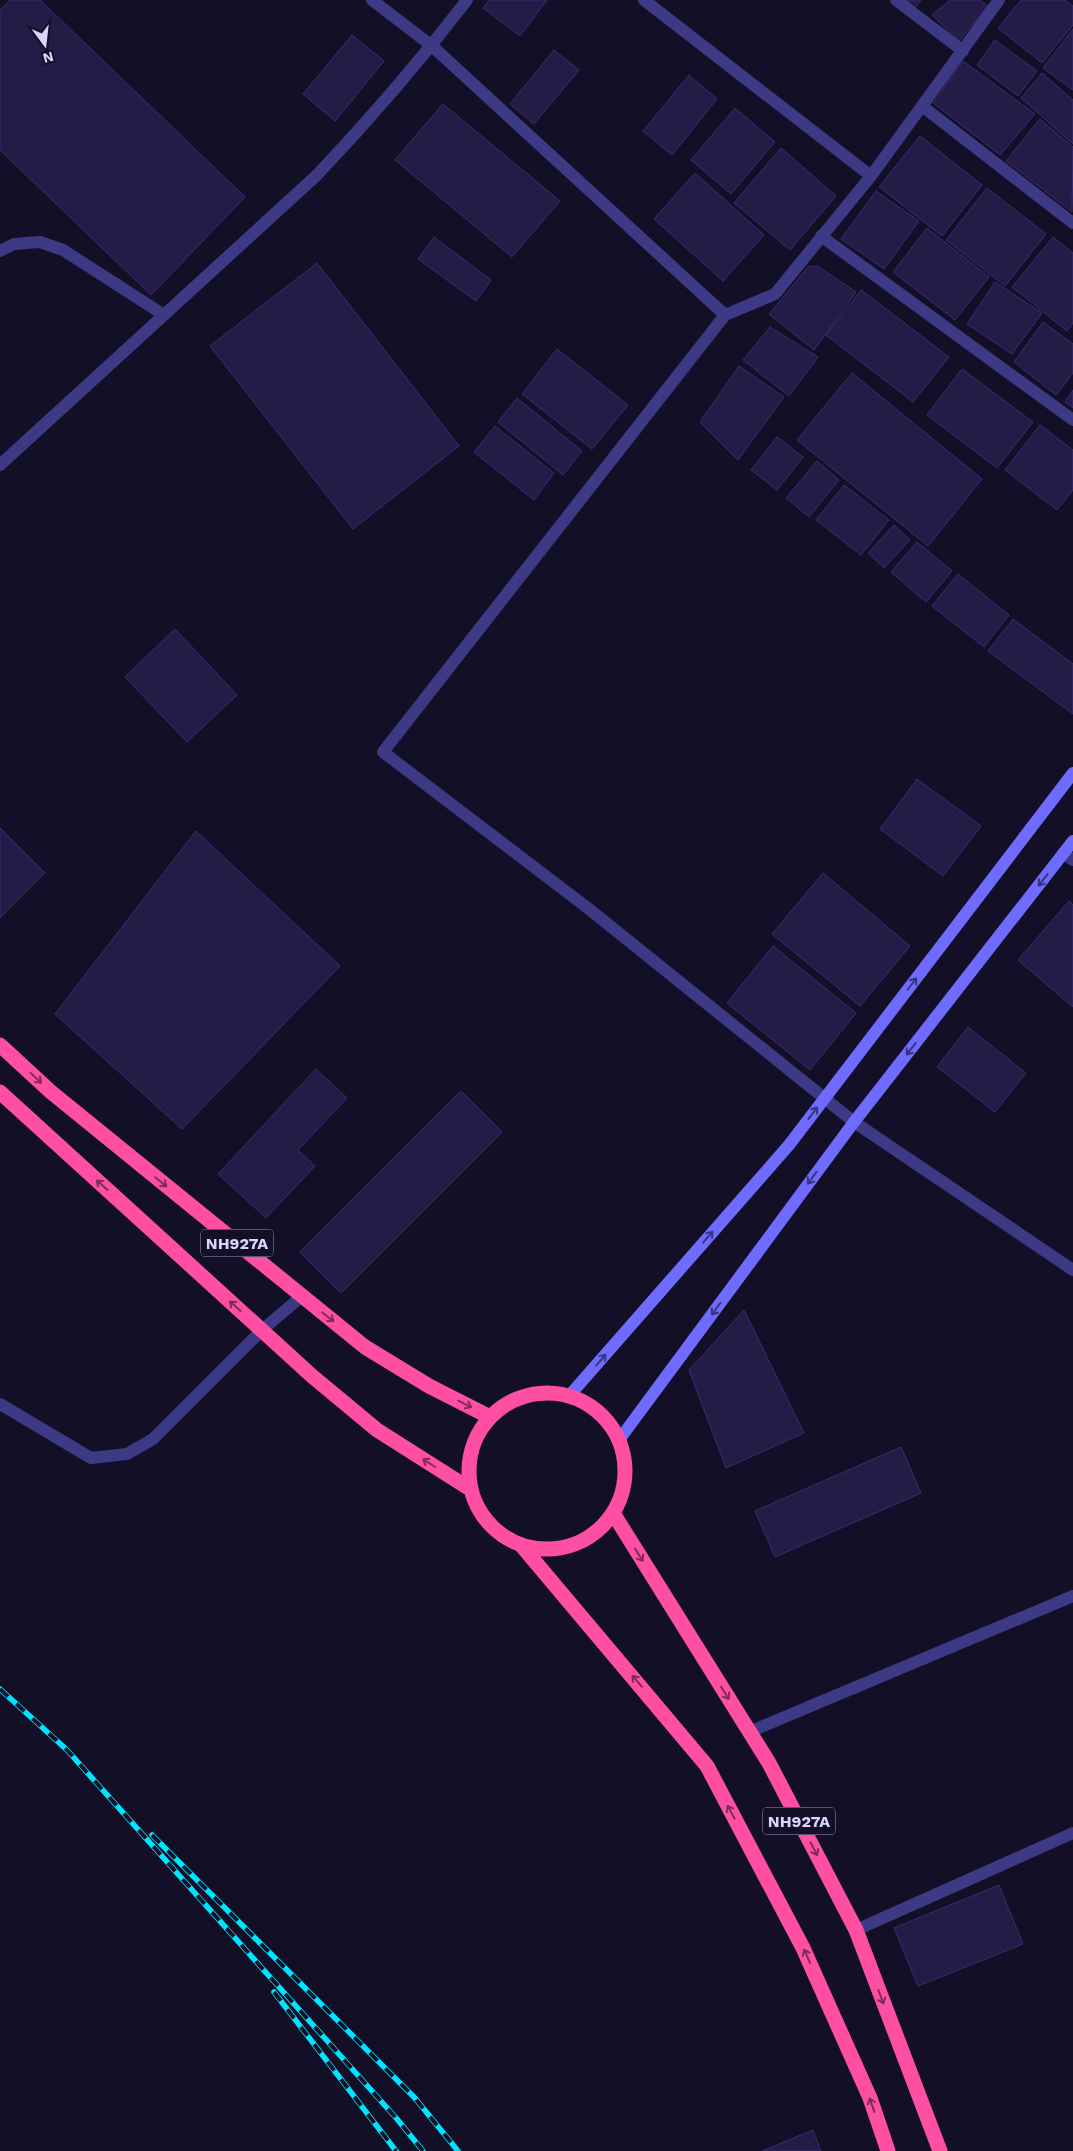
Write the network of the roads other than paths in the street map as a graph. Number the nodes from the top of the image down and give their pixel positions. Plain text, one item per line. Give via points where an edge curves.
1 (372, 0) edge
2 (467, 0) edge
3 (644, 0) edge
4 (896, 0) edge
5 (999, 0) edge
6 (432, 46) junction
7 (963, 51) junction
8 (922, 106) junction
9 (871, 176) junction
10 (1073, 223) edge
11 (821, 236) junction
12 (0, 251) edge
13 (164, 315) junction
14 (725, 315) junction
15 (1073, 420) edge
16 (0, 465) edge
17 (1073, 773) edge
18 (1073, 841) edge
19 (1068, 857) edge
20 (0, 1045) edge
21 (0, 1092) edge
22 (825, 1098) junction
23 (854, 1122) junction
24 (1073, 1270) edge
25 (302, 1296) junction
26 (262, 1330) junction
27 (569, 1396) junction
28 (0, 1404) edge
29 (490, 1417) junction
30 (619, 1440) junction
31 (470, 1489) junction
32 (613, 1513) junction
33 (521, 1545) junction
34 (1073, 1596) edge
35 (749, 1732) junction
36 (1073, 1833) edge
37 (856, 1930) junction
38 (888, 2151) edge
39 (940, 2151) edge

1 - 6 street
2 - 6 street
3 - 9 street
4 - 7 street
5 - 7 street
6 - 13 street via 317,175
6 - 14 street
7 - 8 street
8 - 9 street
8 - 10 street
9 - 11 street
11 - 14 street via 775,294
11 - 15 street
12 - 13 street via 14,244 40,242 63,250
13 - 16 street
14 - 22 street via 383,752 589,910
22 -> 17 street
18 - 19 street
19 -> 23 street
20 -> 25 highway, NH927A via 51,1092
26 -> 21 highway, NH927A
22 - 23 street
27 -> 22 street via 789,1144
23 - 24 street
23 -> 30 street
25 - 26 street
25 -> 29 highway, NH927A via 365,1346 429,1386
26 - 28 street via 153,1439 127,1454 91,1458
31 -> 26 highway, NH927A via 377,1430
27 - 29 highway, NH927A via 535,1393 511,1401
27 - 30 highway, NH927A via 585,1402 606,1418
29 - 31 highway, NH927A via 475,1438 469,1463
30 - 32 highway, NH927A via 625,1464 623,1490
31 - 33 highway, NH927A via 480,1513 498,1532
32 - 33 highway, NH927A via 595,1532 572,1544 547,1549
32 -> 35 highway, NH927A
38 -> 33 highway, NH927A via 870,2098 803,1948 707,1766
34 - 35 street
35 -> 37 highway, NH927A via 769,1763
36 - 37 street
37 -> 39 highway, NH927A

